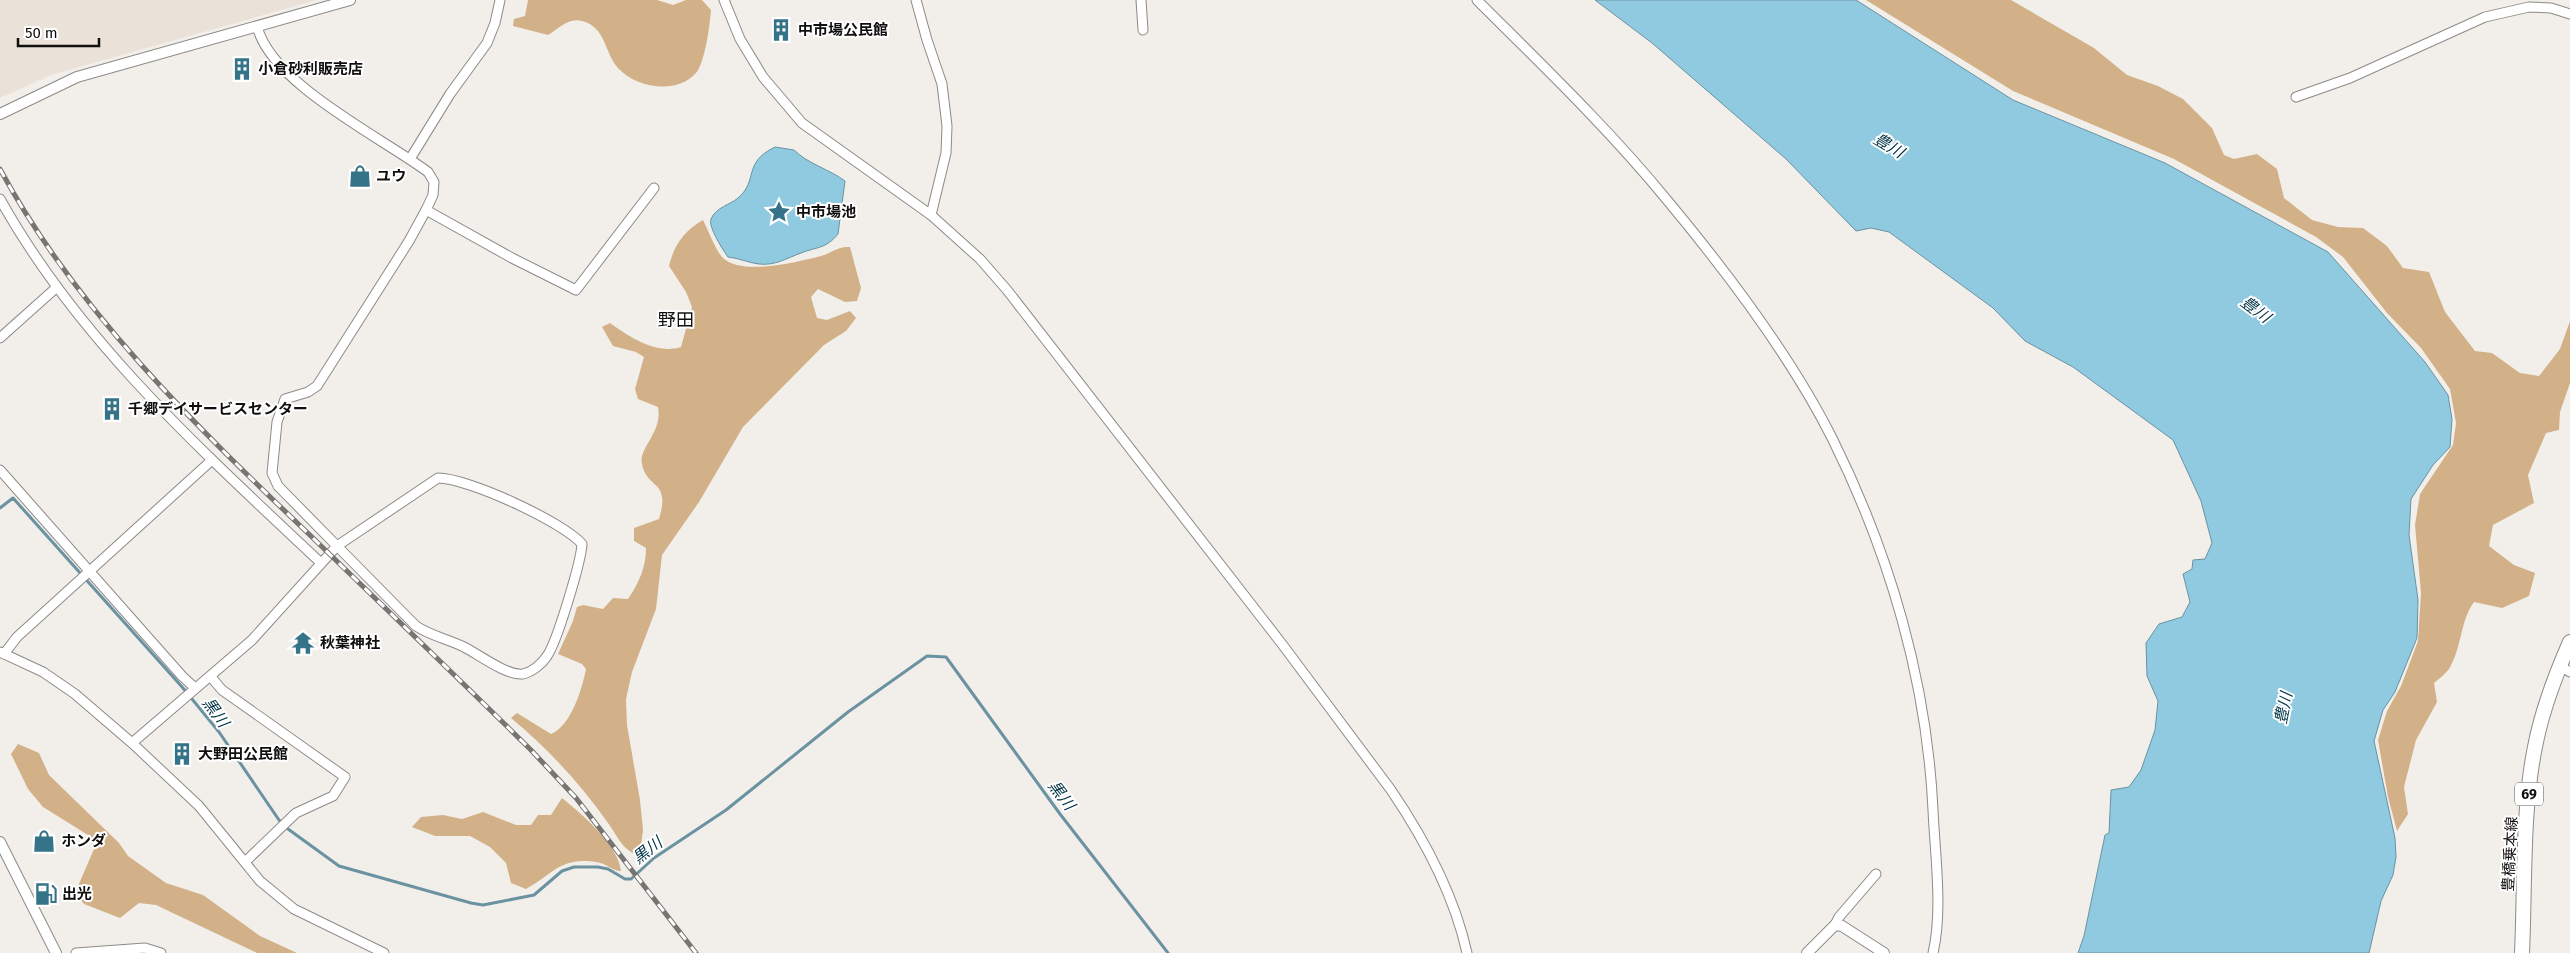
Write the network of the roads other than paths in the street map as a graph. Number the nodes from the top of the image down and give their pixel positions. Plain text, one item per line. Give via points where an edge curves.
1 (350, 0) edge
2 (500, 0) edge
3 (724, 0) edge
4 (916, 0) edge
5 (1141, 0) edge
6 (1477, 0) edge
7 (2570, 14) edge
8 (257, 26) junction
9 (1143, 30) dead end
10 (2296, 97) dead end
11 (0, 114) edge
12 (410, 159) junction
13 (654, 188) dead end
14 (0, 199) edge
15 (426, 210) junction
16 (931, 214) junction
17 (57, 287) junction
18 (0, 338) edge
19 (212, 460) junction
20 (0, 470) edge
21 (338, 546) junction
22 (321, 563) junction
23 (90, 572) junction
24 (2570, 642) edge
25 (2, 653) edge
26 (2565, 669) edge
27 (211, 676) junction
28 (194, 689) junction
29 (132, 743) junction
30 (0, 842) edge
31 (245, 862) junction
32 (1876, 874) dead end
33 (1836, 925) junction
34 (56, 953) edge
35 (76, 953) edge
36 (161, 953) edge
37 (384, 953) edge
38 (1467, 953) edge
39 (1807, 953) edge
40 (1884, 953) edge
41 (1933, 953) edge
42 (2522, 953) edge

1 - 8 street
2 - 12 street via 487,43 450,94
3 - 16 street via 740,39 763,77 802,123
4 - 16 street via 942,84 947,126 946,154
5 - 9 street
6 - 41 street via 1571,93 1666,198 1732,282 1796,375 1833,439 1890,576 1922,711 1932,785 1937,920
7 - 10 street via 2551,8 2529,7 2485,17 2350,78
8 - 11 street via 77,77
8 - 12 street via 277,61 304,87
12 - 15 street via 428,172 434,182 433,195
13 - 15 street via 576,290
14 - 17 street via 18,232
15 - 21 street via 317,386 285,399 280,409 272,473 278,486
16 - 38 street via 1007,290 1391,790 1417,828 1435,865 1452,904
17 - 18 street
17 - 19 street via 112,357
19 - 22 street
19 - 23 street
20 - 23 street
21 - 21 street via 416,626 511,672 522,674 536,668 547,656 572,585 582,544 576,536 528,510 475,486 447,478 432,481
21 - 22 street
22 - 27 street via 252,640
23 - 25 street
23 - 28 street
24 - 26 main road, 豊橋乗本線 / 69
25 - 29 street via 51,677
26 - 42 main road, 豊橋乗本線 / 69 via 2545,704 2534,748 2529,786
27 - 28 street
27 - 31 street via 222,690 345,777 333,796 301,810
28 - 29 street
29 - 31 street via 199,806
30 - 34 street
31 - 37 street via 260,880 294,909
32 - 33 street via 1839,917
33 - 39 street
33 - 40 street
35 - 36 street via 146,948

